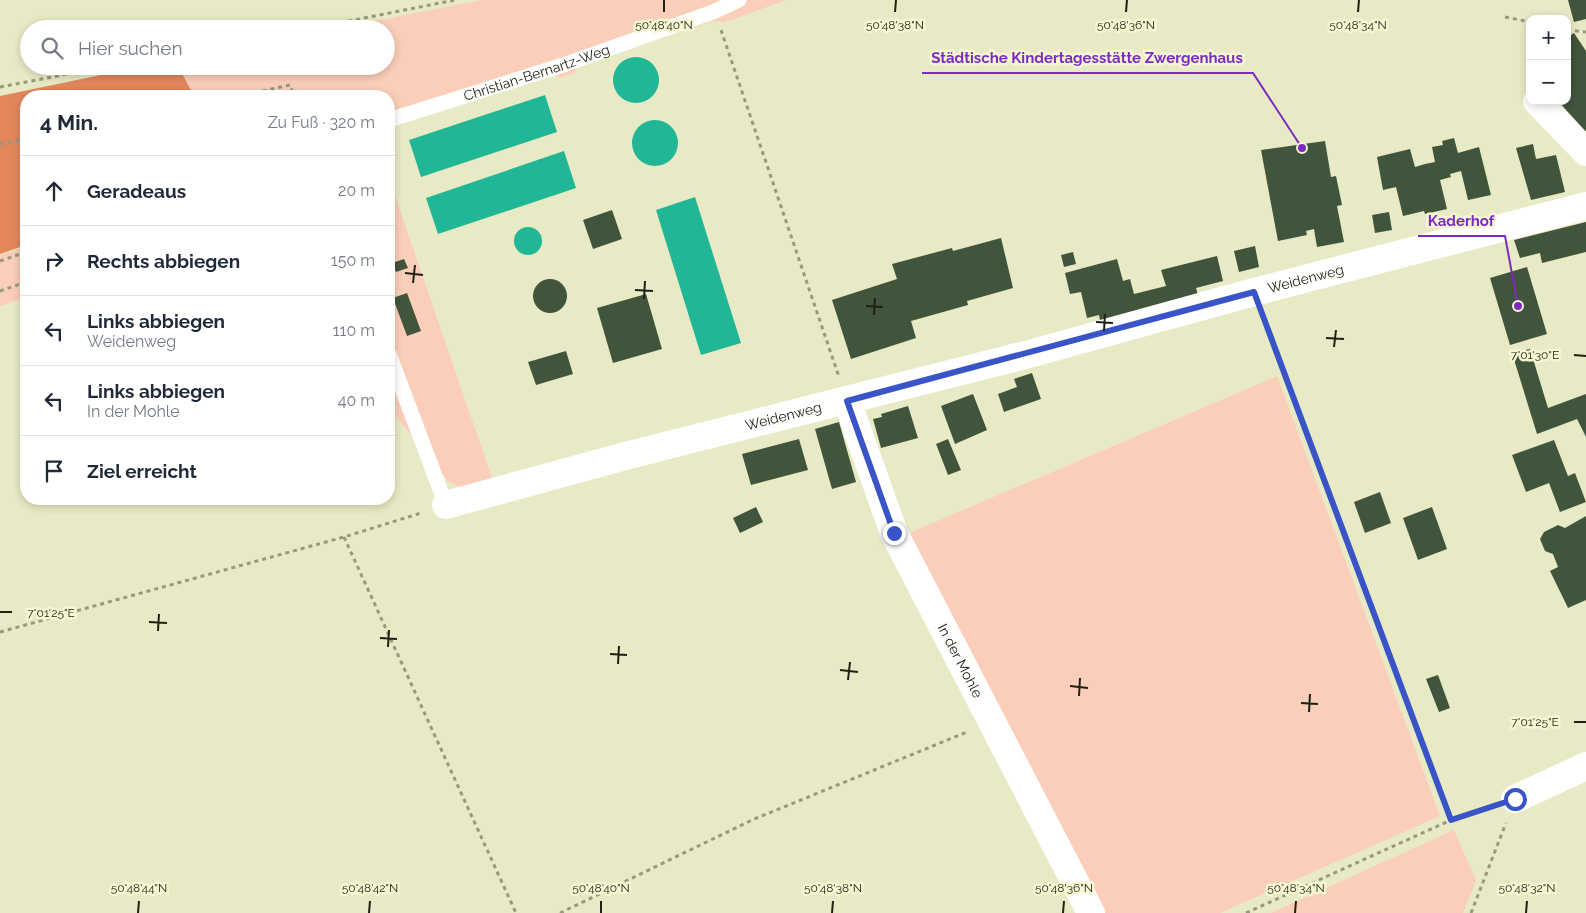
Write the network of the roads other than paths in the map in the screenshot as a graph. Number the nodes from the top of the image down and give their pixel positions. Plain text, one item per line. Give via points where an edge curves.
1 (739, 0) edge
2 (1541, 105) edge
3 (395, 118) edge
4 (1586, 152) edge
5 (1586, 206) edge
6 (395, 370) edge
7 (847, 401) junction
8 (446, 505) joint
9 (1586, 766) edge
10 (1515, 799) road end
11 (1091, 913) edge

1 - 3 lane, Christian-Bernartz-Weg via 562,65
2 - 4 street
5 - 7 street, Weidenweg
6 - 8 lane
7 - 8 street, Weidenweg
7 - 11 street, In der Mohle via 894,533
9 - 10 street

